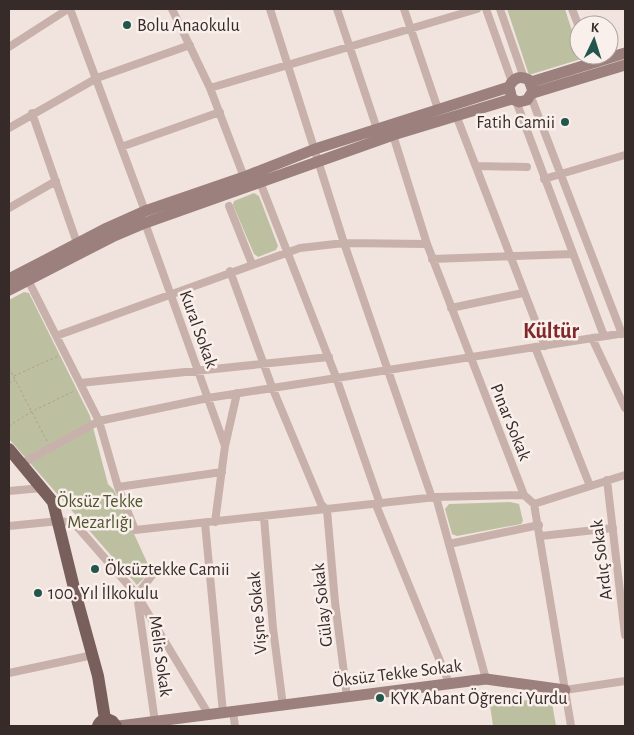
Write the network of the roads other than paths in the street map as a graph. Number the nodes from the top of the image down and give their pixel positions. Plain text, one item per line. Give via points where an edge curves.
1 (69, 9) edge
2 (182, 9) edge
3 (270, 9) edge
4 (337, 9) edge
5 (404, 9) edge
6 (477, 9) edge
7 (486, 9) edge
8 (500, 9) edge
9 (173, 11) edge
10 (410, 29) junction
11 (190, 45) junction
12 (9, 46) edge
13 (348, 46) junction
14 (287, 64) junction
15 (578, 65) edge
16 (625, 65) edge
17 (96, 78) junction
18 (210, 88) junction
19 (529, 88) junction
20 (512, 92) junction
21 (438, 109) junction
22 (220, 112) junction
23 (32, 113) junction
24 (456, 115) junction
25 (9, 128) edge
26 (377, 129) junction
27 (393, 135) junction
28 (121, 147) junction
29 (315, 149) junction
30 (625, 155) edge
31 (318, 161) junction
32 (477, 166) junction
33 (527, 167) dead end
34 (562, 173) junction
35 (244, 177) junction
36 (544, 179) junction
37 (56, 181) junction
38 (260, 182) junction
39 (229, 206) dead end
40 (9, 208) edge
41 (145, 217) junction
42 (77, 243) junction
43 (344, 243) junction
44 (427, 244) junction
45 (287, 252) junction
46 (573, 254) junction
47 (509, 255) junction
48 (432, 259) junction
49 (252, 264) junction
50 (230, 272) junction
51 (9, 279) edge
52 (28, 280) junction
53 (9, 290) edge
54 (523, 293) junction
55 (171, 294) junction
56 (451, 308) junction
57 (624, 333) edge
58 (56, 336) junction
59 (604, 336) junction
60 (592, 338) junction
61 (545, 346) junction
62 (535, 347) junction
63 (328, 357) junction
64 (469, 357) junction
65 (264, 364) junction
66 (389, 369) junction
67 (198, 372) junction
68 (336, 377) junction
69 (80, 383) junction
70 (272, 387) junction
71 (237, 393) junction
72 (208, 398) junction
73 (625, 408) edge
74 (99, 421) junction
75 (225, 446) junction
76 (9, 449) edge
77 (21, 464) junction
78 (222, 472) junction
79 (625, 475) edge
80 (607, 480) junction
81 (590, 486) junction
82 (42, 488) junction
83 (118, 488) junction
84 (9, 491) edge
85 (524, 495) junction
86 (434, 498) junction
87 (378, 504) junction
88 (534, 504) junction
89 (327, 510) junction
90 (264, 517) junction
91 (59, 521) junction
92 (216, 522) junction
93 (205, 523) junction
94 (539, 525) junction
95 (9, 526) edge
96 (613, 528) junction
97 (541, 536) junction
98 (450, 544) junction
99 (156, 570) dead end
100 (137, 595) junction
101 (625, 635) edge
102 (93, 655) junction
103 (9, 673) edge
104 (486, 679) junction
105 (625, 681) edge
106 (449, 683) junction
107 (565, 690) junction
108 (348, 697) junction
109 (282, 706) junction
110 (228, 712) junction
111 (209, 715) junction
112 (155, 722) junction
113 (171, 723) edge
114 (109, 724) edge
115 (235, 726) edge
116 (571, 726) edge

1 - 12 street
1 - 17 street, Kural Sokak
2 - 9 street
3 - 14 street
4 - 13 street
5 - 10 street
6 - 10 street
7 - 20 street
8 - 19 street
9 - 11 street
10 - 13 street
10 - 21 street
11 - 17 street
11 - 18 street
13 - 14 street
13 - 26 street
14 - 18 street
14 - 29 street
15 - 19 main road
16 - 19 main road
17 - 23 street
17 - 28 street, Kural Sokak
18 - 22 street
19 - 20 main road via 523,102
19 - 20 main road via 517,78
19 - 34 street
20 - 21 main road
20 - 24 main road
20 - 36 street
21 - 26 main road
22 - 28 street
22 - 35 street
23 - 25 street
23 - 37 street
24 - 27 main road
24 - 32 street
26 - 29 main road
27 - 31 main road
27 - 44 street, Pınar Sokak
28 - 41 street, Kural Sokak
29 - 31 street
29 - 35 main road
30 - 34 street
31 - 38 main road
31 - 43 street
32 - 33 street
32 - 47 street
34 - 36 street
34 - 57 street
35 - 41 main road
36 - 46 street
37 - 40 street
37 - 42 street
38 - 41 main road
38 - 45 street
39 - 49 street
41 - 42 main road
41 - 52 main road
41 - 55 street, Kural Sokak
42 - 51 main road
43 - 44 street
43 - 45 street
43 - 66 street
44 - 48 street, Pınar Sokak
45 - 49 street
45 - 63 street
46 - 47 street
46 - 59 street
47 - 48 street
47 - 54 street
48 - 56 street, Pınar Sokak
49 - 50 street
50 - 55 street
50 - 65 street
52 - 53 main road
52 - 58 street
54 - 56 street
54 - 61 street
55 - 58 street
55 - 67 street, Kural Sokak
56 - 64 street, Pınar Sokak
57 - 59 street
58 - 69 street
59 - 60 street
60 - 61 street
60 - 73 street
61 - 62 street
62 - 64 street
62 - 81 street
63 - 65 street
63 - 68 street
64 - 66 street
64 - 85 street, Pınar Sokak
65 - 67 street
65 - 70 street
66 - 68 street
66 - 86 street
67 - 69 street
67 - 72 street, Kural Sokak
68 - 70 street
68 - 87 street
69 - 74 street
70 - 71 street
70 - 89 street via 321,504
71 - 72 street
71 - 75 street
72 - 74 street
72 - 75 street, Kural Sokak
74 - 77 street
74 - 83 street
75 - 78 street
76 - 77 main road
77 - 82 main road
78 - 83 street
78 - 92 street
79 - 80 street
80 - 81 street
80 - 96 street, Ardıç Sokak
81 - 88 street
82 - 84 street
82 - 91 main road via 53,502
83 - 93 street via 135,530
85 - 86 street
85 - 88 street, Pınar Sokak
86 - 87 street
86 - 98 street
87 - 89 street
87 - 106 street
88 - 94 street
89 - 90 street
89 - 108 street, Gülay Sokak
90 - 92 street
90 - 109 street, Vişne Sokak
91 - 95 street
91 - 100 street via 74,523 81,529
91 - 102 main road
92 - 93 street
93 - 110 street
94 - 97 street
94 - 98 street
96 - 97 street
96 - 101 street, Ardıç Sokak
97 - 107 street
98 - 104 street
99 - 100 street
100 - 111 street
100 - 112 street, Melis Sokak
102 - 103 street
102 - 114 main road
104 - 106 main road, Öksüz Tekke Sokak
104 - 107 main road, Öksüz Tekke Sokak
105 - 107 street
106 - 108 main road, Öksüz Tekke Sokak
107 - 116 street
108 - 109 main road, Öksüz Tekke Sokak
109 - 110 main road, Öksüz Tekke Sokak
110 - 111 main road, Öksüz Tekke Sokak
110 - 115 street
111 - 113 main road, Öksüz Tekke Sokak
112 - 113 main road, Öksüz Tekke Sokak
112 - 114 main road, Öksüz Tekke Sokak

